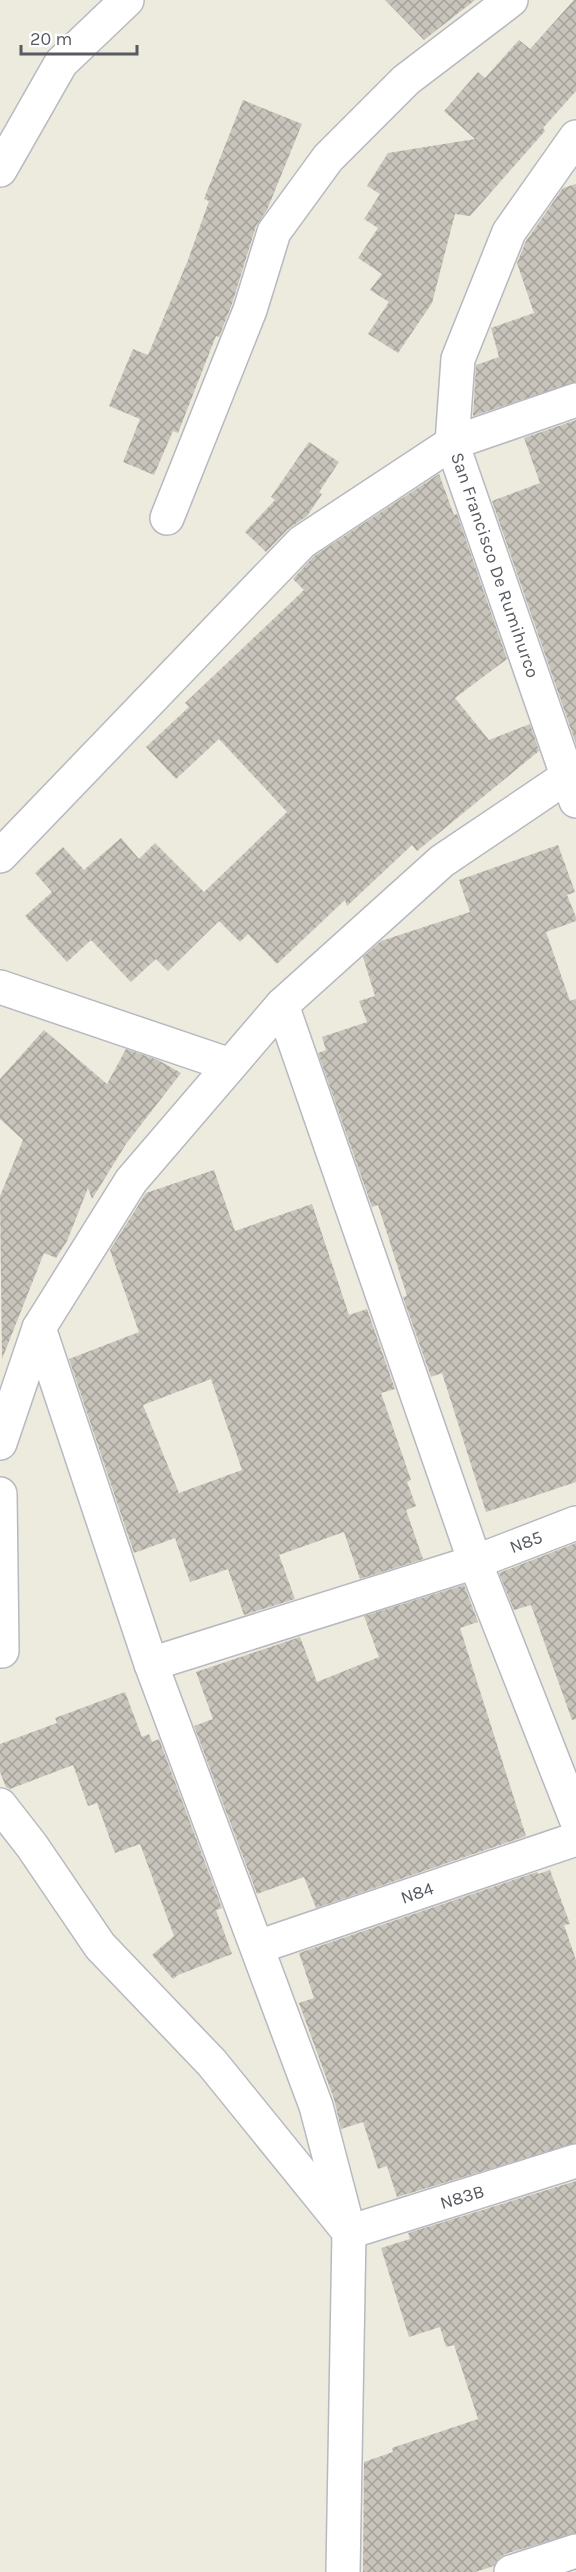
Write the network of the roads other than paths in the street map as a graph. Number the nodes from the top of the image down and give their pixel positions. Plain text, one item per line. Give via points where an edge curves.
1 (127, 0) edge
2 (511, 0) edge
3 (576, 137) edge
4 (0, 170) edge
5 (576, 400) edge
6 (452, 443) junction
7 (167, 518) dead end
8 (573, 784) edge
9 (0, 856) edge
10 (0, 987) edge
11 (282, 1005) junction
12 (230, 1065) junction
13 (39, 1328) junction
14 (0, 1443) edge
15 (0, 1494) edge
16 (576, 1523) edge
17 (475, 1562) junction
18 (2, 1651) dead end
19 (151, 1664) junction
20 (0, 1805) edge
21 (576, 1819) edge
22 (576, 1839) edge
23 (258, 1947) junction
24 (576, 2161) edge
25 (349, 2232) junction
26 (576, 2551) edge
27 (343, 2572) edge
28 (511, 2572) edge

1 - 4 street via 61,63
2 - 7 street via 406,80 328,158 274,232 250,310
3 - 6 street, San Francisco De Rumihurco via 509,232 458,359
5 - 6 street
6 - 8 street, San Francisco De Rumihurco
6 - 9 street via 302,542
8 - 11 street via 442,861
10 - 12 street
11 - 12 street
11 - 17 street
12 - 13 street via 131,1181
13 - 14 street
13 - 19 street
15 - 18 street
16 - 17 street, N85
17 - 19 street, N85
17 - 21 street
19 - 23 street
20 - 25 street via 100,1946 213,2063
22 - 23 street, N84
23 - 25 street via 316,2106
24 - 25 street, N83B
25 - 27 street
26 - 28 street

